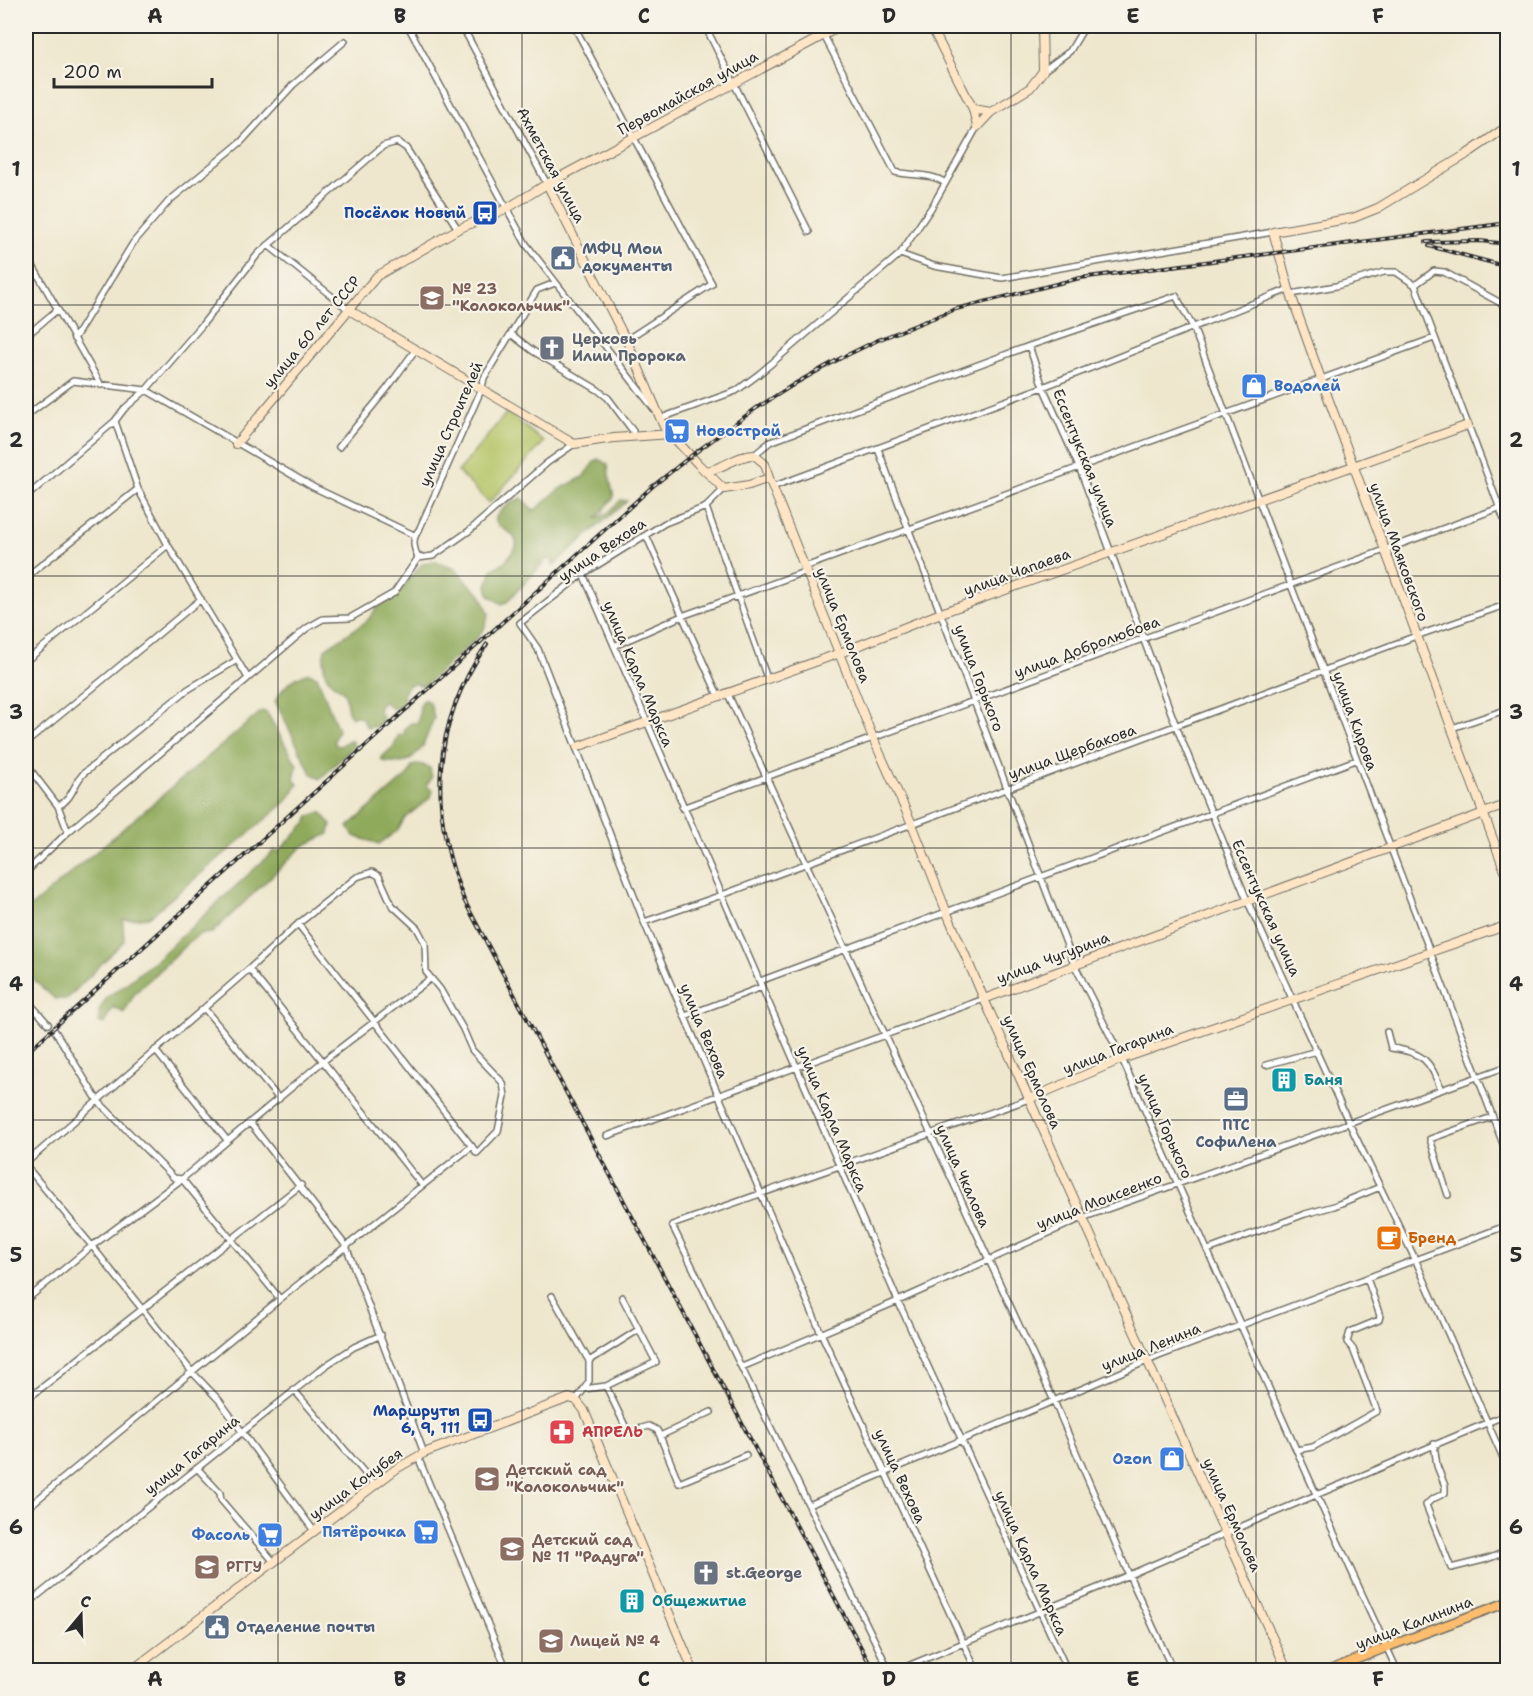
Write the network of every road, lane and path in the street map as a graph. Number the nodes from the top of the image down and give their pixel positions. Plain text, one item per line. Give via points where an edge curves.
1 (408, 26) edge
2 (462, 26) edge
3 (574, 26) edge
4 (705, 26) edge
5 (819, 26) edge
6 (841, 26) edge
7 (931, 26) edge
8 (1042, 26) edge
9 (1085, 26) edge
10 (824, 34) junction
11 (345, 41) dead end
12 (1043, 71) junction
13 (735, 83) junction
14 (973, 109) junction
15 (991, 112) junction
16 (1508, 126) edge
17 (977, 127) junction
18 (634, 138) junction
19 (945, 183) junction
20 (547, 184) junction
21 (506, 209) junction
22 (458, 230) junction
23 (809, 232) dead end
24 (1273, 232) junction
25 (268, 245) junction
26 (900, 254) junction
27 (26, 255) edge
28 (555, 283) junction
29 (1415, 285) junction
30 (1290, 291) junction
31 (1508, 308) edge
32 (57, 310) junction
33 (348, 310) junction
34 (1193, 327) junction
35 (511, 334) junction
36 (26, 336) edge
37 (1434, 338) junction
38 (74, 339) junction
39 (626, 340) junction
40 (1029, 346) junction
41 (416, 348) junction
42 (1321, 379) junction
43 (101, 385) junction
44 (1043, 387) junction
45 (482, 388) junction
46 (146, 390) junction
47 (1226, 413) junction
48 (26, 416) edge
49 (660, 417) junction
50 (116, 421) junction
51 (1468, 425) junction
52 (671, 434) junction
53 (633, 436) junction
54 (236, 444) junction
55 (574, 444) junction
56 (339, 447) dead end
57 (878, 449) junction
58 (754, 455) junction
59 (1353, 466) junction
60 (1079, 467) junction
61 (705, 471) junction
62 (769, 478) junction
63 (772, 487) junction
64 (138, 489) junction
65 (724, 489) junction
66 (26, 497) edge
67 (1259, 500) junction
68 (706, 507) junction
69 (1499, 508) junction
70 (909, 529) junction
71 (1508, 530) edge
72 (414, 535) junction
73 (646, 535) junction
74 (168, 545) junction
75 (1384, 550) junction
76 (1111, 553) junction
77 (418, 558) junction
78 (806, 569) junction
79 (583, 574) junction
80 (26, 577) edge
81 (1291, 584) junction
82 (739, 596) junction
83 (201, 599) junction
84 (1508, 604) edge
85 (941, 613) junction
86 (682, 616) junction
87 (1416, 636) junction
88 (1143, 639) junction
89 (614, 646) junction
90 (840, 653) junction
91 (237, 660) junction
92 (26, 661) edge
93 (1324, 671) junction
94 (248, 678) junction
95 (767, 678) junction
96 (727, 692) junction
97 (718, 696) junction
98 (974, 701) junction
99 (1508, 709) edge
100 (647, 723) junction
101 (1176, 726) junction
102 (1452, 728) junction
103 (873, 738) junction
104 (26, 742) edge
105 (577, 747) junction
106 (1356, 760) junction
107 (26, 764) edge
108 (766, 776) junction
109 (1007, 788) junction
110 (1508, 804) edge
111 (58, 806) junction
112 (682, 808) junction
113 (1212, 814) junction
114 (1482, 814) junction
115 (912, 824) junction
116 (68, 832) junction
117 (1391, 847) junction
118 (806, 863) junction
119 (26, 872) edge
120 (1041, 877) junction
121 (1508, 879) edge
122 (722, 895) junction
123 (1247, 900) junction
124 (947, 913) junction
125 (644, 922) junction
126 (298, 924) junction
127 (1508, 925) edge
128 (846, 950) junction
129 (1430, 952) junction
130 (1074, 964) junction
131 (249, 969) junction
132 (430, 979) junction
133 (761, 984) junction
134 (26, 999) edge
135 (984, 999) junction
136 (1294, 1000) junction
137 (204, 1008) junction
138 (685, 1016) junction
139 (375, 1021) junction
140 (48, 1024) dead end
141 (55, 1031) dead end
142 (1387, 1032) dead end
143 (885, 1034) junction
144 (155, 1050) junction
145 (1317, 1051) junction
146 (1122, 1059) junction
147 (322, 1062) junction
148 (1266, 1065) dead end
149 (1508, 1066) edge
150 (796, 1067) junction
151 (1477, 1077) junction
152 (1441, 1090) junction
153 (718, 1095) junction
154 (279, 1099) junction
155 (1029, 1099) junction
156 (98, 1101) junction
157 (1492, 1117) junction
158 (250, 1123) junction
159 (1349, 1123) junction
160 (930, 1134) junction
161 (607, 1136) dead end
162 (227, 1140) junction
163 (472, 1146) junction
164 (1508, 1157) edge
165 (26, 1165) edge
166 (839, 1166) junction
167 (182, 1179) junction
168 (1178, 1184) junction
169 (301, 1185) junction
170 (422, 1185) junction
171 (1380, 1187) junction
172 (761, 1193) junction
173 (1448, 1195) dead end
174 (1082, 1218) junction
175 (1508, 1225) edge
176 (231, 1238) junction
177 (92, 1246) junction
178 (346, 1246) junction
179 (1208, 1250) junction
180 (988, 1260) junction
181 (1416, 1261) junction
182 (1366, 1278) junction
183 (552, 1296) dead end
184 (622, 1297) dead end
185 (280, 1299) junction
186 (26, 1300) edge
187 (897, 1301) junction
188 (142, 1309) junction
189 (1241, 1324) junction
190 (638, 1330) junction
191 (821, 1333) junction
192 (381, 1335) junction
193 (1148, 1360) junction
194 (590, 1361) junction
195 (742, 1367) junction
196 (192, 1372) junction
197 (606, 1386) junction
198 (584, 1389) junction
199 (294, 1390) junction
200 (26, 1400) edge
201 (576, 1400) junction
202 (1054, 1401) junction
203 (711, 1412) dead end
204 (1508, 1413) edge
205 (1486, 1422) junction
206 (243, 1431) junction
207 (660, 1436) junction
208 (963, 1441) junction
209 (1434, 1444) junction
210 (1296, 1450) junction
211 (421, 1455) junction
212 (746, 1455) dead end
213 (197, 1468) junction
214 (1508, 1469) edge
215 (885, 1472) junction
216 (375, 1485) junction
217 (26, 1494) edge
218 (1316, 1494) junction
219 (33, 1503) junction
220 (809, 1505) junction
221 (26, 1509) edge
222 (314, 1531) junction
223 (1226, 1533) junction
224 (1508, 1551) edge
225 (274, 1562) junction
226 (1129, 1575) junction
227 (1508, 1602) edge
228 (26, 1605) edge
229 (1040, 1613) junction
230 (964, 1645) junction
231 (1387, 1647) junction
232 (132, 1671) edge
233 (507, 1671) edge
234 (693, 1671) edge
235 (889, 1671) edge
236 (898, 1671) edge
237 (976, 1671) edge
238 (1067, 1671) edge
239 (1173, 1671) edge
240 (1287, 1671) edge
241 (1330, 1671) edge
242 (1397, 1671) edge

1 - 21 street
2 - 20 street, Ахметская улица
3 - 18 street
4 - 13 street
5 - 10 street
6 - 10 street, Первомайская улица
7 - 14 street
8 - 12 street
9 - 12 street via 1070,51
10 - 13 street, Первомайская улица
10 - 19 street via 895,172
11 - 38 street via 293,85 241,142 169,201 133,243
12 - 15 street via 1030,88
13 - 18 street, Первомайская улица
13 - 23 street
14 - 15 street
14 - 17 street
15 - 17 street
16 - 24 street via 1378,208 1353,218
17 - 19 street
18 - 20 street, Первомайская улица
18 - 39 street via 712,284
19 - 26 street
20 - 21 street, улица 60 лет СССР
20 - 39 street, Ахметская улица
21 - 22 street, улица 60 лет СССР
21 - 28 street
22 - 25 street via 406,148 397,141 384,146
22 - 33 street, улица 60 лет СССР via 377,276
24 - 26 street via 1002,278 934,266
24 - 30 street, улица Маяковского
25 - 33 street
25 - 46 street
26 - 49 street via 736,391
27 - 32 street
28 - 35 street, улица Строителей via 537,291
28 - 49 street
29 - 30 street via 1396,272 1384,272 1336,286
29 - 31 street via 1434,271 1444,272
29 - 37 street
30 - 34 street
30 - 42 street, улица Маяковского
32 - 36 street
32 - 38 street
33 - 41 street
33 - 54 street, улица 60 лет СССР
34 - 40 street, улица Кирова via 1176,296
34 - 44 street
34 - 47 street, улица Кирова
35 - 45 street, улица Строителей
35 - 53 street via 608,398
37 - 42 street
37 - 51 street
38 - 43 street
39 - 49 street, Ахметская улица
40 - 44 street, Ессентукская улица
40 - 58 street via 770,442
41 - 45 street
41 - 56 street
42 - 47 street
42 - 59 street, улица Маяковского
43 - 46 street
43 - 48 street via 69,382
44 - 57 street
44 - 60 street, Ессентукская улица
45 - 55 street
45 - 72 street, улица Строителей
46 - 50 street
46 - 54 street
47 - 60 street
47 - 67 street, улица Кирова
49 - 52 street, Ахметская улица
50 - 64 street
50 - 66 street
51 - 59 street, улица Чапаева
51 - 69 street
52 - 53 street
52 - 61 street, Ахметская улица
53 - 55 street
54 - 72 street via 313,487
55 - 77 street via 469,531 433,555
57 - 63 street
57 - 70 street, улица Горького
58 - 61 street
58 - 62 street, улица Ермолова via 765,464
59 - 67 street, улица Чапаева
59 - 75 street, улица Маяковского
60 - 70 street
60 - 76 street, Ессентукская улица
61 - 65 street, Ахметская улица
62 - 63 street, улица Ермолова
62 - 65 street
63 - 78 street, улица Ермолова
64 - 74 street
64 - 80 street
65 - 68 street, улица Вехова
67 - 76 street, улица Чапаева
67 - 81 street, улица Кирова
68 - 73 street, улица Вехова
68 - 82 street
69 - 71 street
69 - 75 street, улица Добролюбова
70 - 78 street
70 - 85 street, улица Горького
72 - 77 street
73 - 79 street, улица Вехова
73 - 86 street
74 - 83 street
74 - 92 street
75 - 81 street, улица Добролюбова
75 - 87 street, улица Маяковского
76 - 85 street, улица Чапаева
76 - 88 street, Ессентукская улица
77 - 94 street via 394,593 350,618 323,619
78 - 82 street
78 - 90 street, улица Ермолова
79 - 89 street, улица Карла Маркса
79 - 105 street, улица Вехова via 520,623 538,649
81 - 88 street, улица Добролюбова
81 - 93 street, улица Кирова
82 - 86 street
82 - 95 street
83 - 91 street
83 - 104 street
84 - 87 street, улица Щербакова
85 - 90 street, улица Чапаева
85 - 98 street, улица Горького
86 - 89 street
86 - 97 street
87 - 93 street, улица Щербакова
87 - 102 street, улица Маяковского
88 - 98 street, улица Добролюбова
88 - 101 street, Ессентукская улица
89 - 100 street, улица Карла Маркса
90 - 95 street, улица Чапаева
90 - 103 street, улица Ермолова
91 - 94 street
91 - 111 street via 166,706 84,773 70,797
93 - 101 street, улица Щербакова
93 - 106 street, улица Кирова
94 - 116 street
95 - 96 street, улица Чапаева
96 - 97 street, улица Чапаева
96 - 108 street, улица Чкалова
97 - 100 street, улица Чапаева
98 - 103 street, улица Добролюбова
98 - 109 street, улица Горького
99 - 102 street
100 - 105 street, улица Чапаева
100 - 112 street, улица Карла Маркса
101 - 109 street, улица Щербакова
101 - 113 street, Ессентукская улица
102 - 114 street, улица Маяковского
103 - 108 street, улица Добролюбова
103 - 115 street, улица Ермолова
105 - 125 street, улица Вехова
106 - 113 street
106 - 117 street, улица Кирова
107 - 111 street
108 - 112 street, улица Добролюбова
108 - 118 street, улица Чкалова
109 - 115 street, улица Щербакова
109 - 120 street, улица Горького
110 - 114 street, улица Чугурина
111 - 116 street
112 - 122 street, улица Карла Маркса
113 - 120 street
113 - 123 street, Ессентукская улица
114 - 117 street, улица Чугурина
114 - 121 street, улица Маяковского
115 - 118 street, улица Щербакова
115 - 124 street, улица Ермолова
116 - 119 street
117 - 123 street, улица Чугурина
117 - 129 street, улица Кирова
118 - 122 street, улица Щербакова
118 - 128 street, улица Чкалова
120 - 124 street
120 - 130 street, улица Горького
122 - 125 street, улица Щербакова
122 - 133 street, улица Карла Маркса
123 - 130 street, улица Чугурина
123 - 136 street, Ессентукская улица
124 - 128 street
124 - 135 street, улица Ермолова
125 - 138 street, улица Вехова
126 - 131 street
126 - 132 street via 357,876 372,872 379,876 392,905 417,928 425,943
126 - 139 street
127 - 129 street, улица Гагарина
128 - 133 street
128 - 143 street, улица Чкалова
129 - 136 street, улица Гагарина
129 - 151 street, улица Кирова
130 - 135 street, улица Чугурина
130 - 146 street, улица Горького
131 - 137 street
131 - 147 street
132 - 139 street
132 - 163 street via 440,989 472,1050 503,1083 505,1096 498,1131 477,1153
133 - 138 street
133 - 150 street, улица Карла Маркса
134 - 140 street
135 - 143 street, улица Чугурина
135 - 155 street, улица Ермолова
136 - 145 street, Ессентукская улица
136 - 146 street, улица Гагарина
137 - 144 street
137 - 154 street
138 - 153 street, улица Вехова
139 - 147 street
139 - 163 street
141 - 156 street
142 - 152 street via 1391,1048 1426,1060
143 - 150 street, улица Чугурина
143 - 160 street, улица Чкалова
144 - 156 street
144 - 162 street
145 - 148 street
145 - 159 street, Ессентукская улица
146 - 155 street, улица Гагарина
146 - 168 street, улица Горького
147 - 154 street
147 - 170 street
149 - 151 street, улица Моисеенко
150 - 153 street, улица Чугурина
150 - 166 street, улица Карла Маркса
151 - 152 street, улица Моисеенко
151 - 157 street, улица Кирова
152 - 159 street, улица Моисеенко
153 - 161 street, улица Чугурина
153 - 172 street, улица Вехова
154 - 158 street
155 - 160 street, улица Гагарина
155 - 174 street, улица Ермолова
156 - 165 street
156 - 167 street via 174,1178
157 - 164 street, улица Кирова
157 - 173 street via 1430,1139
158 - 162 street
158 - 169 street
159 - 168 street, улица Моисеенко
159 - 171 street, Ессентукская улица
160 - 166 street, улица Гагарина
160 - 180 street, улица Чкалова
162 - 167 street
163 - 170 street
165 - 177 street
166 - 172 street, улица Гагарина
166 - 187 street, улица Карла Маркса
167 - 176 street
167 - 177 street
168 - 174 street, улица Моисеенко
168 - 179 street, улица Горького
169 - 176 street
169 - 178 street
170 - 178 street
171 - 179 street
171 - 181 street, Ессентукская улица
172 - 191 street, улица Вехова
172 - 195 street, улица Гагарина via 672,1225
174 - 180 street, улица Моисеенко
174 - 193 street, улица Ермолова
175 - 181 street, улица Ленина
176 - 185 street
176 - 188 street
177 - 186 street
177 - 188 street
178 - 185 street
178 - 192 street
179 - 189 street, улица Горького
180 - 187 street, улица Моисеенко
180 - 202 street, улица Чкалова
181 - 182 street, улица Ленина
181 - 205 street, Ессентукская улица
182 - 189 street, улица Ленина
182 - 210 street via 1379,1320 1350,1332 1347,1342 1377,1411 1313,1447
183 - 194 street
184 - 190 street
185 - 196 street
187 - 191 street, улица Моисеенко
187 - 208 street, улица Карла Маркса
188 - 196 street
188 - 200 street
189 - 193 street, улица Ленина
189 - 210 street, улица Горького
190 - 194 street
190 - 197 street via 656,1362
191 - 195 street, улица Моисеенко
191 - 215 street, улица Вехова
192 - 199 street, улица Гагарина via 354,1347
192 - 211 street
193 - 202 street, улица Ленина
193 - 223 street, улица Ермолова
194 - 198 street via 589,1382
195 - 220 street
196 - 206 street
196 - 219 street
197 - 198 street
197 - 207 street via 628,1432 649,1426
198 - 201 street
199 - 206 street, улица Гагарина
199 - 216 street
201 - 211 street, улица Кочубея via 563,1399
201 - 234 street via 584,1410
202 - 208 street, улица Ленина
202 - 226 street, улица Чкалова
203 - 207 street
204 - 205 street
205 - 209 street
205 - 214 street, Ессентукская улица
206 - 213 street, улица Гагарина
206 - 222 street
207 - 212 street via 679,1483
208 - 215 street, улица Ленина
208 - 229 street, улица Карла Маркса
209 - 218 street
209 - 224 street via 1445,1493 1426,1505 1451,1568
210 - 218 street, улица Горького
211 - 216 street, улица Кочубея
211 - 233 street
213 - 225 street
213 - 228 street, улица Гагарина
215 - 220 street, улица Ленина
215 - 230 street, улица Вехова
216 - 222 street, улица Кочубея
217 - 219 street
218 - 223 street
218 - 231 street, улица Горького
219 - 221 street
220 - 235 street
222 - 225 street, улица Кочубея
223 - 226 street
223 - 240 street, улица Ермолова
225 - 232 street, улица Кочубея
226 - 229 street
226 - 239 street, улица Чкалова
227 - 231 main road, улица Калинина
229 - 230 street
229 - 238 street, улица Карла Маркса
230 - 236 street
230 - 237 street, улица Вехова
231 - 241 main road, улица Калинина
231 - 242 street, улица Горького

